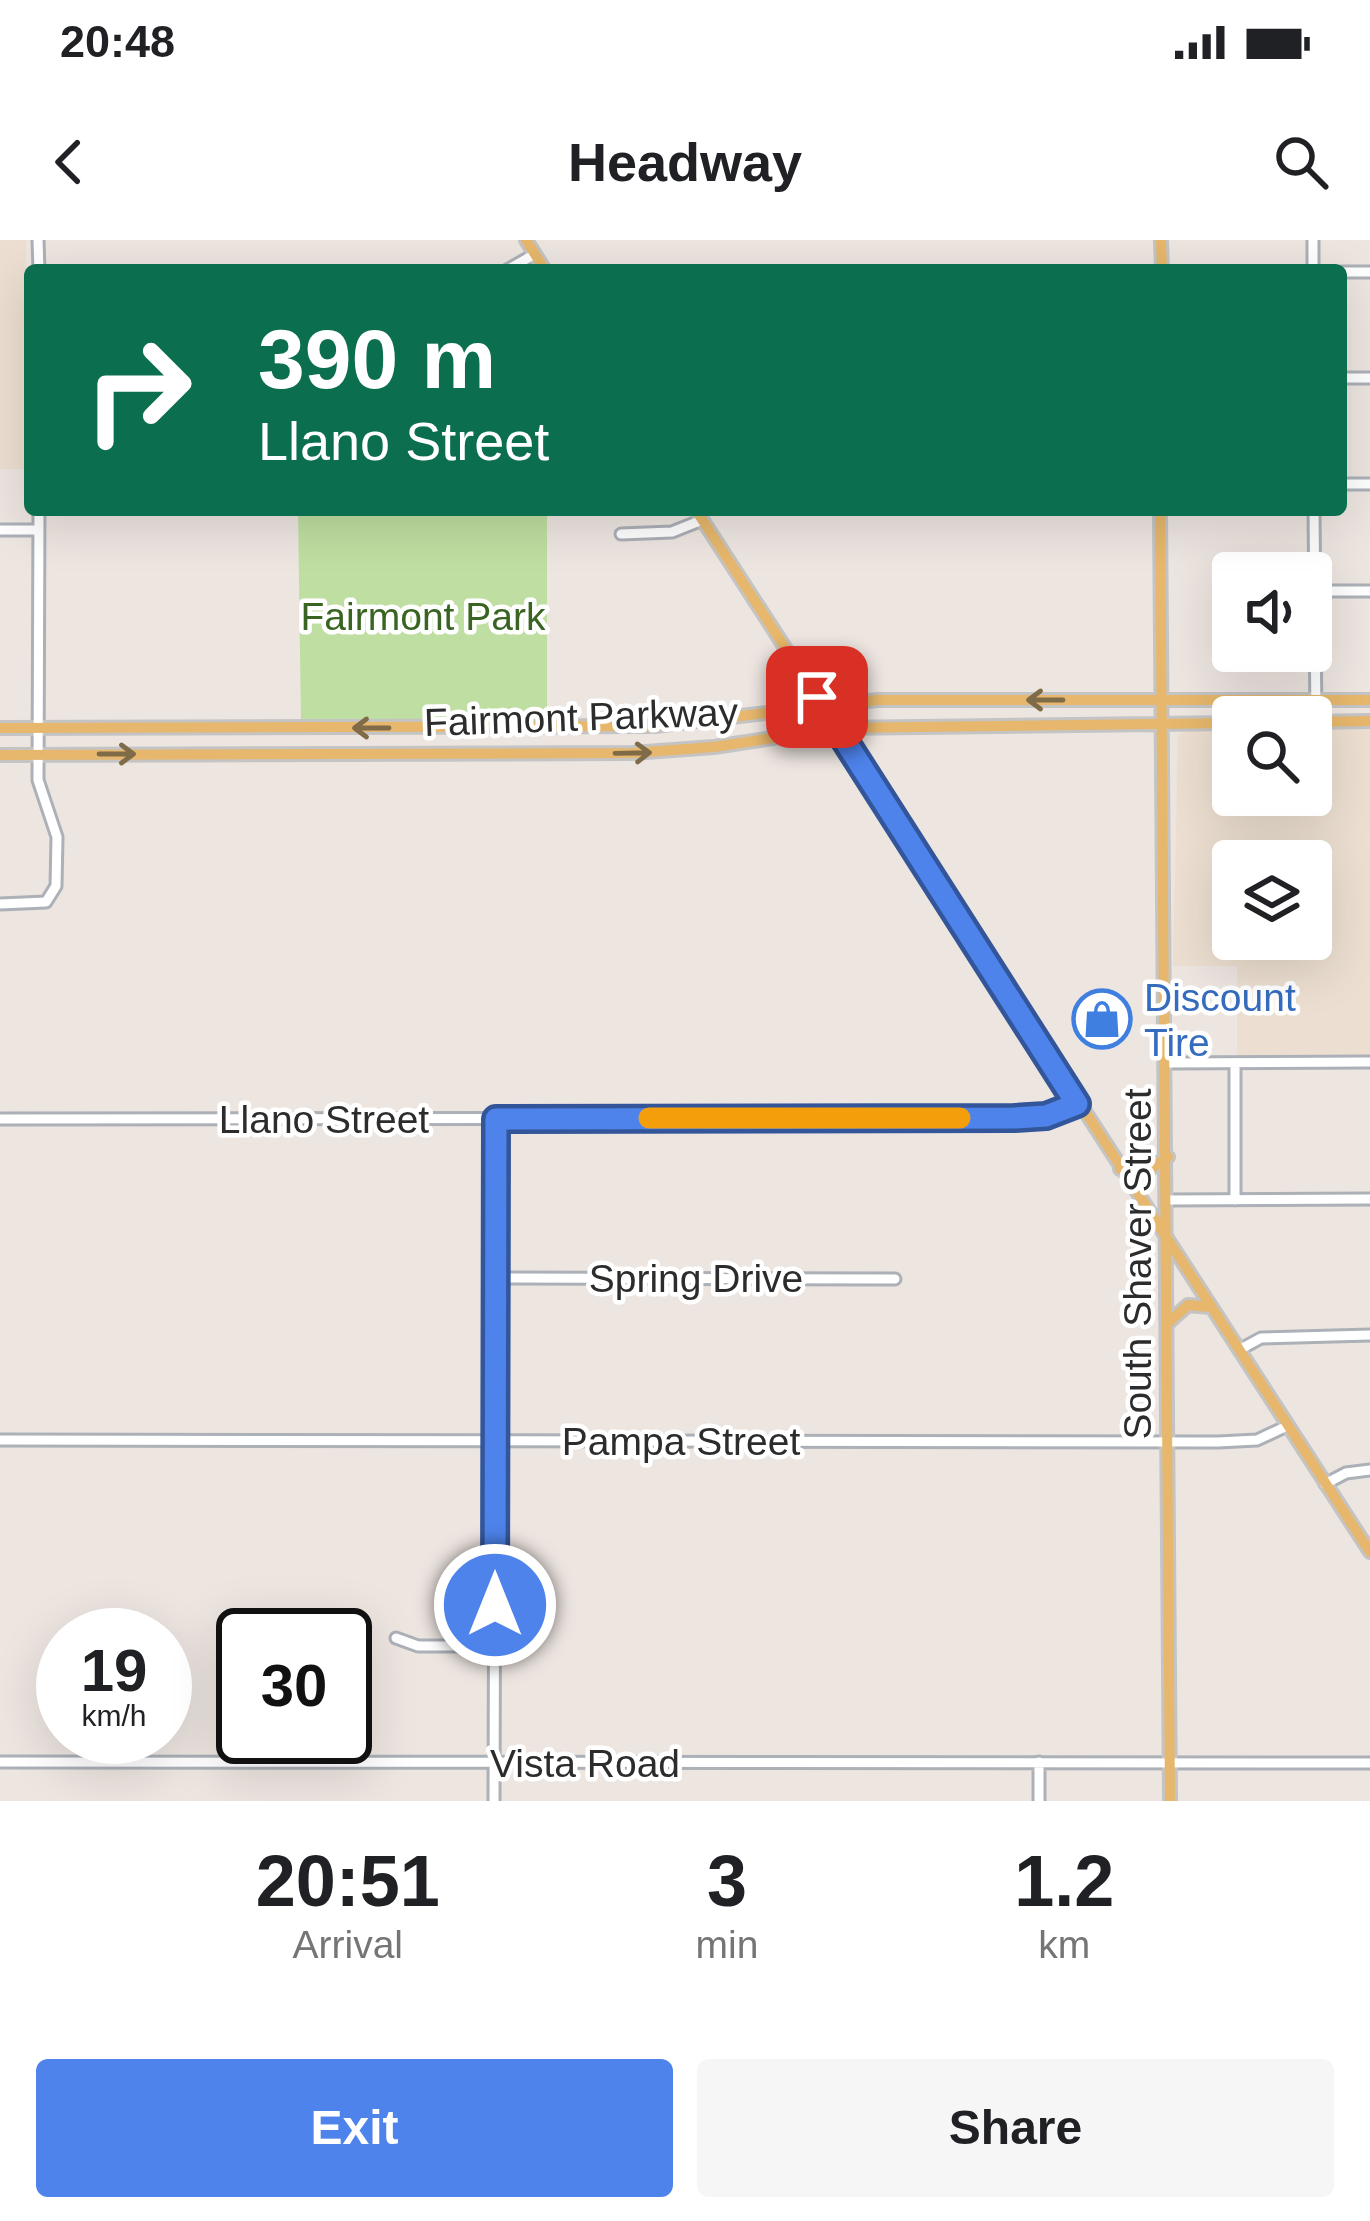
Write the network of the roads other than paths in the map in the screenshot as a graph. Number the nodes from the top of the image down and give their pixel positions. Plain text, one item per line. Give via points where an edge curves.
1 (526, 240) edge
2 (535, 254) junction
3 (518, 264) edge
4 (541, 264) edge
5 (39, 516) edge
6 (697, 516) edge
7 (700, 516) edge
8 (1160, 516) edge
9 (1314, 516) edge
10 (0, 530) edge
11 (40, 530) junction
12 (621, 534) dead end
13 (1315, 552) edge
14 (1332, 591) edge
15 (1370, 591) edge
16 (1332, 699) edge
17 (967, 700) junction
18 (1162, 700) junction
19 (1212, 700) edge
20 (1370, 700) edge
21 (823, 706) junction
22 (702, 721) junction
23 (1370, 721) edge
24 (1332, 722) edge
25 (1162, 723) junction
26 (1212, 723) edge
27 (968, 726) junction
28 (0, 728) edge
29 (40, 728) junction
30 (285, 728) junction
31 (433, 728) junction
32 (838, 728) junction
33 (691, 750) junction
34 (433, 753) junction
35 (0, 754) edge
36 (38, 754) junction
37 (286, 754) junction
38 (4, 904) edge
39 (1370, 1062) edge
40 (1166, 1063) junction
41 (1235, 1063) junction
42 (1077, 1104) junction
43 (0, 1119) edge
44 (496, 1119) junction
45 (1168, 1157) junction
46 (1120, 1169) junction
47 (1370, 1199) edge
48 (1168, 1200) junction
49 (1234, 1200) junction
50 (1167, 1240) junction
51 (496, 1278) junction
52 (896, 1279) dead end
53 (1210, 1307) junction
54 (1169, 1322) junction
55 (1370, 1335) edge
56 (1239, 1349) junction
57 (1287, 1426) junction
58 (0, 1440) edge
59 (495, 1441) junction
60 (1168, 1442) junction
61 (1370, 1470) edge
62 (1325, 1484) junction
63 (1370, 1552) edge
64 (396, 1637) dead end
65 (495, 1646) junction
66 (0, 1762) edge
67 (1040, 1762) junction
68 (1170, 1762) junction
69 (495, 1763) junction
70 (1370, 1763) edge
71 (494, 1801) edge
72 (1040, 1801) edge
73 (1169, 1801) edge

1 - 2 main road
2 - 3 street
2 - 4 main road
5 - 11 street
6 - 12 street via 672,532
7 - 21 main road
8 - 18 main road, South Shaver Street
9 - 13 street
10 - 11 street
11 - 29 street
14 - 15 street
16 - 20 main road, Fairmont Parkway
18 -> 17 main road, Fairmont Parkway
17 - 21 main road, Fairmont Parkway
17 - 27 main road
18 - 19 main road, Fairmont Parkway
18 - 25 main road, South Shaver Street
21 - 22 main road, Fairmont Parkway
21 - 32 main road
22 - 31 main road, Fairmont Parkway
22 - 33 main road
23 - 24 main road
25 - 26 main road, Fairmont Parkway
25 - 27 main road, Fairmont Parkway
25 - 40 main road, South Shaver Street
27 - 32 main road, Fairmont Parkway
28 - 29 main road, Fairmont Parkway
29 - 30 main road, Fairmont Parkway
29 - 36 street
31 -> 30 main road, Fairmont Parkway
30 - 37 main road
31 - 34 main road
32 - 33 main road, Fairmont Parkway
32 - 42 main road
34 -> 33 main road, Fairmont Parkway
34 - 37 main road, Fairmont Parkway
35 - 36 main road, Fairmont Parkway
36 -> 37 main road, Fairmont Parkway
36 - 38 street via 40,790 57,837 56,886 46,902
39 - 41 street
40 - 41 street
40 - 45 main road, South Shaver Street
41 - 49 street
42 - 44 street, Llano Street via 1014,1118
42 - 46 main road
43 - 44 street, Llano Street
44 - 51 street
45 - 46 main road via 1148,1172
45 - 48 main road, South Shaver Street
46 - 50 main road
47 - 49 street
48 - 49 street
48 - 50 main road, South Shaver Street
50 - 53 main road
50 - 54 main road, South Shaver Street
51 - 52 street, Spring Drive
51 - 59 street
53 - 54 main road via 1188,1305
53 - 56 main road
54 - 60 main road, South Shaver Street
55 - 56 street via 1280,1336
56 - 57 main road
57 - 60 street, Pampa Street via 1257,1440
57 - 62 main road
58 - 59 street, Pampa Street
59 - 60 street, Pampa Street
59 - 65 street
60 - 68 main road, South Shaver Street
61 - 62 street
62 - 63 main road
64 - 65 street via 418,1646
65 - 69 street
66 - 69 street, Vista Road
67 - 68 street, Vista Road
67 - 69 street, Vista Road
67 - 72 street
68 - 70 street, Vista Road
68 - 73 main road, South Shaver Street
69 - 71 street

